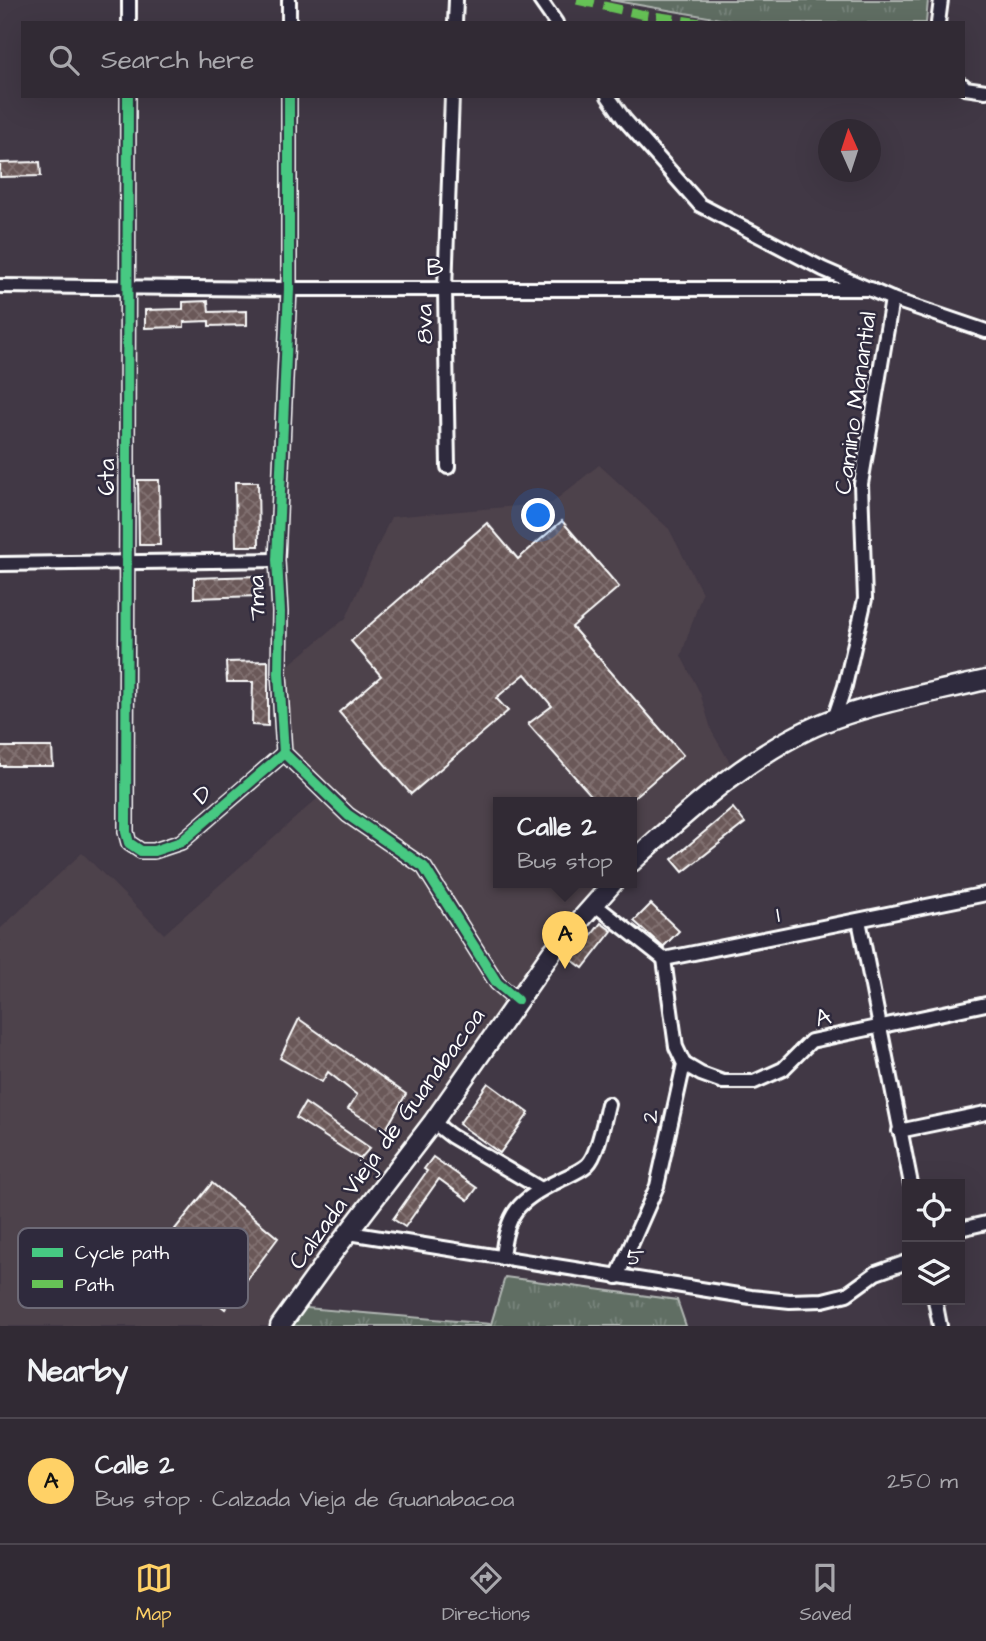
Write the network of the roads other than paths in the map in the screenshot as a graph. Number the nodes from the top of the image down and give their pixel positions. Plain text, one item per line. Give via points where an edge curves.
1 (129, 0) edge
2 (289, 0) edge
3 (456, 0) edge
4 (540, 0) edge
5 (941, 0) edge
6 (129, 21) edge
7 (289, 21) edge
8 (455, 21) edge
9 (555, 21) edge
10 (938, 21) edge
11 (965, 86) edge
12 (986, 92) edge
13 (128, 98) edge
14 (289, 98) edge
15 (452, 98) edge
16 (609, 98) edge
17 (0, 286) edge
18 (128, 287) junction
19 (289, 289) junction
20 (445, 289) junction
21 (871, 289) junction
22 (892, 299) junction
23 (986, 331) edge
24 (448, 467) dead end
25 (277, 560) junction
26 (0, 564) edge
27 (128, 564) junction
28 (986, 680) edge
29 (834, 719) junction
30 (284, 753) junction
31 (141, 851) joint
32 (637, 858) edge
33 (608, 888) edge
34 (986, 894) edge
35 (594, 904) junction
36 (859, 920) junction
37 (664, 959) junction
38 (517, 1000) junction
39 (986, 1004) edge
40 (879, 1026) junction
41 (684, 1065) junction
42 (608, 1104) dead end
43 (986, 1113) edge
44 (433, 1122) junction
45 (899, 1131) junction
46 (910, 1179) edge
47 (541, 1189) junction
48 (986, 1223) edge
49 (965, 1228) edge
50 (349, 1233) junction
51 (502, 1258) junction
52 (902, 1264) edge
53 (617, 1277) junction
54 (935, 1305) edge
55 (280, 1326) edge
56 (940, 1326) edge

1 - 6 street
2 - 7 street
3 - 8 street
4 - 9 street
5 - 10 street
11 - 12 street
13 - 18 street, 6ta
14 - 19 street, 7ma
15 - 20 street, 8va
16 - 21 street via 700,205
17 - 18 street, B
18 - 19 street, B
18 - 27 street, 6ta
19 - 20 street, B
19 - 25 street, 7ma
20 - 21 street, B
20 - 24 street, 8va
21 - 22 street
22 - 23 street
22 - 29 street, Camino Manantial via 860,484 865,599
25 - 27 street
25 - 30 street, 7ma
26 - 27 street
27 - 31 street, 6ta via 126,832 129,843
28 - 29 main road
29 - 32 main road via 765,755
30 - 31 street, D via 181,842
30 - 38 street via 348,815 424,867 497,984
33 - 35 main road, Calzada Vieja de Guanabacoa
34 - 36 street, 1
35 - 37 street
35 - 38 main road, Calzada Vieja de Guanabacoa
36 - 37 street, 1
36 - 40 street
37 - 41 street, 2 via 676,1047
38 - 44 main road, Calzada Vieja de Guanabacoa
39 - 40 street, A
40 - 41 street, A via 811,1041 783,1069 754,1082 723,1082
40 - 45 street
41 - 53 street, 2 via 657,1186
42 - 47 street via 587,1165
43 - 45 street
44 - 47 street
44 - 50 main road, Calzada Vieja de Guanabacoa
45 - 46 street
47 - 51 street via 514,1211 507,1224
48 - 49 street
50 - 51 street, 5
50 - 55 main road, Calzada Vieja de Guanabacoa
51 - 53 street, 5
52 - 53 street, 5 via 876,1273 847,1294 823,1300 751,1297
54 - 56 street

